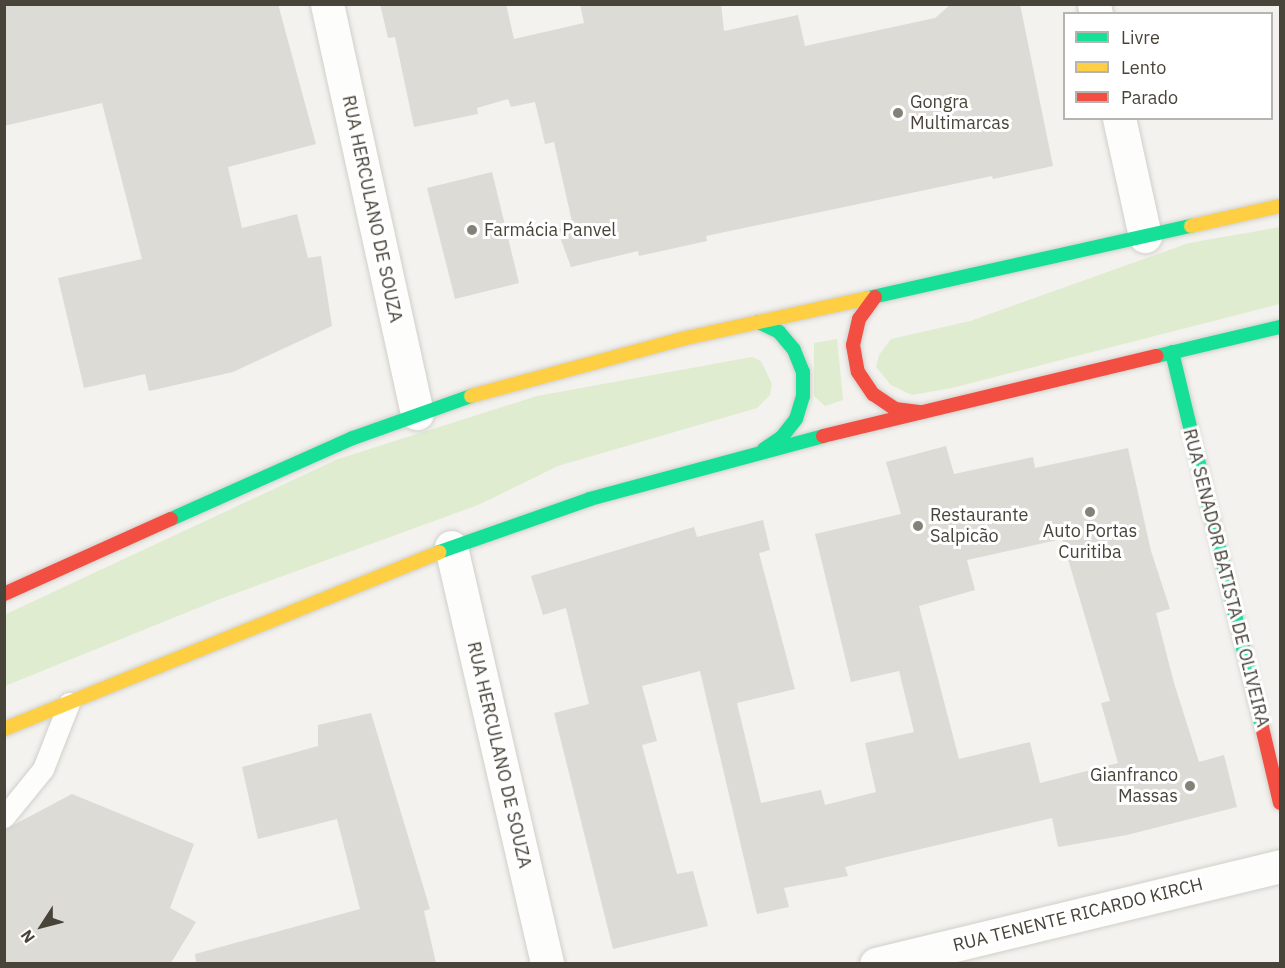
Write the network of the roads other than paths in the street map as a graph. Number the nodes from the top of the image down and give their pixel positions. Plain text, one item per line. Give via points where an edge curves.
1 (327, 4) edge
2 (1119, 120) edge
3 (1281, 206) edge
4 (1145, 236) junction
5 (875, 297) junction
6 (758, 322) junction
7 (1281, 327) edge
8 (1172, 352) junction
9 (921, 412) junction
10 (417, 413) junction
11 (763, 450) junction
12 (451, 547) junction
13 (4, 594) edge
14 (69, 703) junction
15 (4, 729) edge
16 (1281, 803) edge
17 (4, 817) edge
18 (1281, 866) edge
19 (547, 963) edge
20 (876, 963) edge

1 - 10 street, RUA HERCULANO DE SOUZA
2 - 4 street
3 - 4 main road
4 - 5 main road
5 - 6 main road
5 - 9 main road via 859,320 853,345 858,372 873,394 896,409
6 - 10 main road via 565,368
6 - 11 main road via 779,332 794,350 803,372 803,396 796,419 782,437
7 - 8 main road
8 - 9 main road
8 - 16 main road, RUA SENADOR BATISTA DE OLIVEIRA
9 - 11 main road
10 - 13 main road
11 - 12 main road via 590,499
12 - 14 main road
12 - 19 street, RUA HERCULANO DE SOUZA
14 - 15 main road
14 - 17 lane via 43,769
18 - 20 street, RUA TENENTE RICARDO KIRCH

